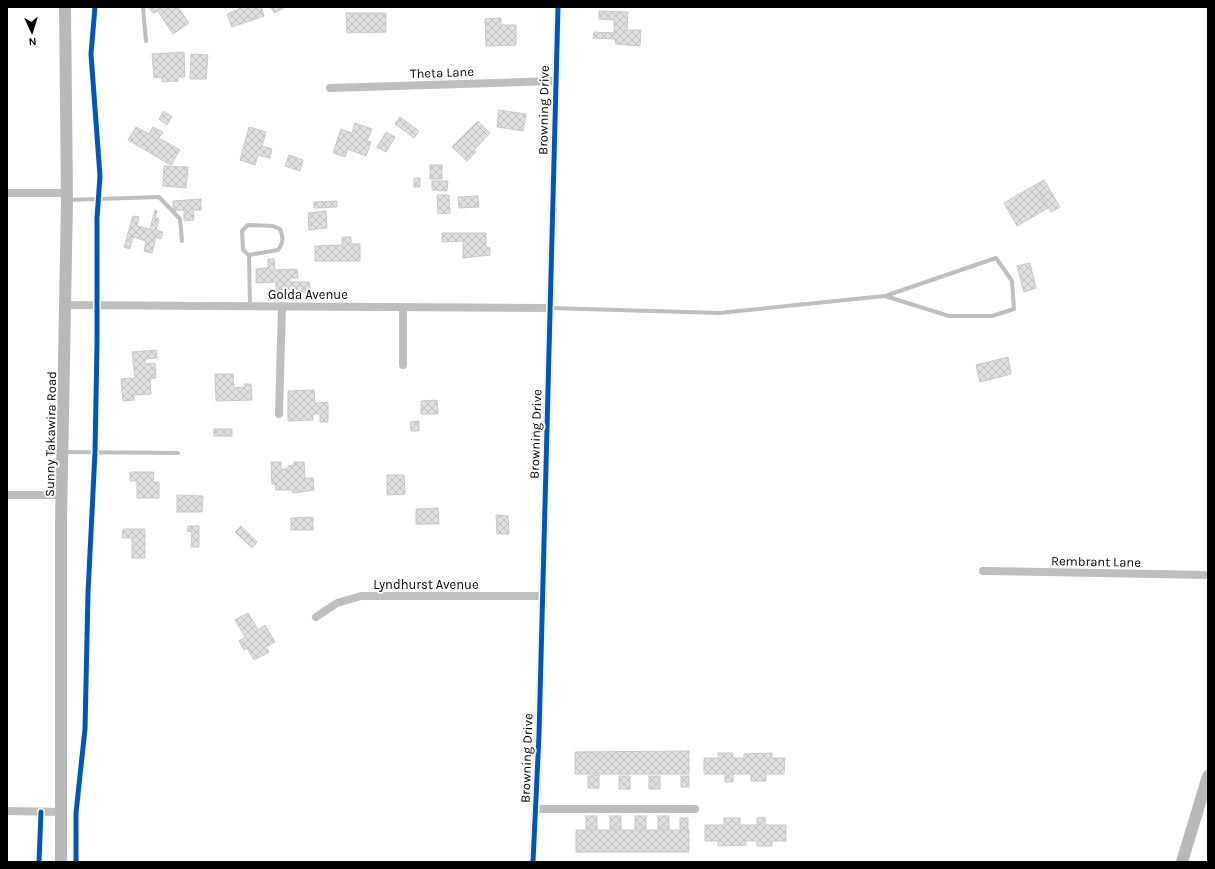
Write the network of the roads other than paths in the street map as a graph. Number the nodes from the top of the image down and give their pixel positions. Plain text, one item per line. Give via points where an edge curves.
1 (65, 7) edge
2 (143, 7) edge
3 (558, 7) edge
4 (146, 41) dead end
5 (555, 81) junction
6 (330, 88) dead end
7 (7, 193) edge
8 (67, 196) junction
9 (182, 241) dead end
10 (249, 255) junction
11 (885, 296) junction
12 (66, 305) junction
13 (250, 306) junction
14 (282, 306) junction
15 (403, 307) junction
16 (550, 308) junction
17 (402, 365) dead end
18 (279, 414) dead end
19 (63, 452) junction
20 (178, 453) dead end
21 (7, 495) edge
22 (62, 495) junction
23 (983, 571) dead end
24 (1208, 575) edge
25 (542, 596) junction
26 (316, 617) dead end
27 (1208, 776) edge
28 (536, 809) junction
29 (695, 809) dead end
30 (7, 811) edge
31 (62, 812) junction
32 (61, 862) edge
33 (533, 862) edge
34 (1182, 862) edge

1 - 8 main road, Sunny Takawira Road
2 - 4 lane
3 - 5 street, Browning Drive
5 - 6 street, Theta Lane
5 - 16 street, Browning Drive
7 - 8 street
8 - 9 lane via 159,197 180,220
8 - 12 main road, Sunny Takawira Road
10 - 10 lane via 278,250 283,236 280,229 273,226 248,225 242,231 242,237 243,250
10 - 13 lane
11 - 11 lane via 996,258 1012,281 1014,309 992,316 949,316
11 - 16 lane via 719,313
12 - 13 street, Golda Avenue
12 - 19 main road, Sunny Takawira Road
13 - 14 street, Golda Avenue
14 - 15 street, Golda Avenue
14 - 18 street
15 - 16 street, Golda Avenue
15 - 17 street
16 - 25 street, Browning Drive
19 - 20 lane
19 - 22 main road, Sunny Takawira Road
21 - 22 street
22 - 31 main road, Sunny Takawira Road
23 - 24 street, Rembrant Lane
25 - 26 street, Lyndhurst Avenue via 361,596 336,603
25 - 28 street, Browning Drive
27 - 34 main road
28 - 29 street
28 - 33 street, Browning Drive
30 - 31 street
31 - 32 main road, Sunny Takawira Road

